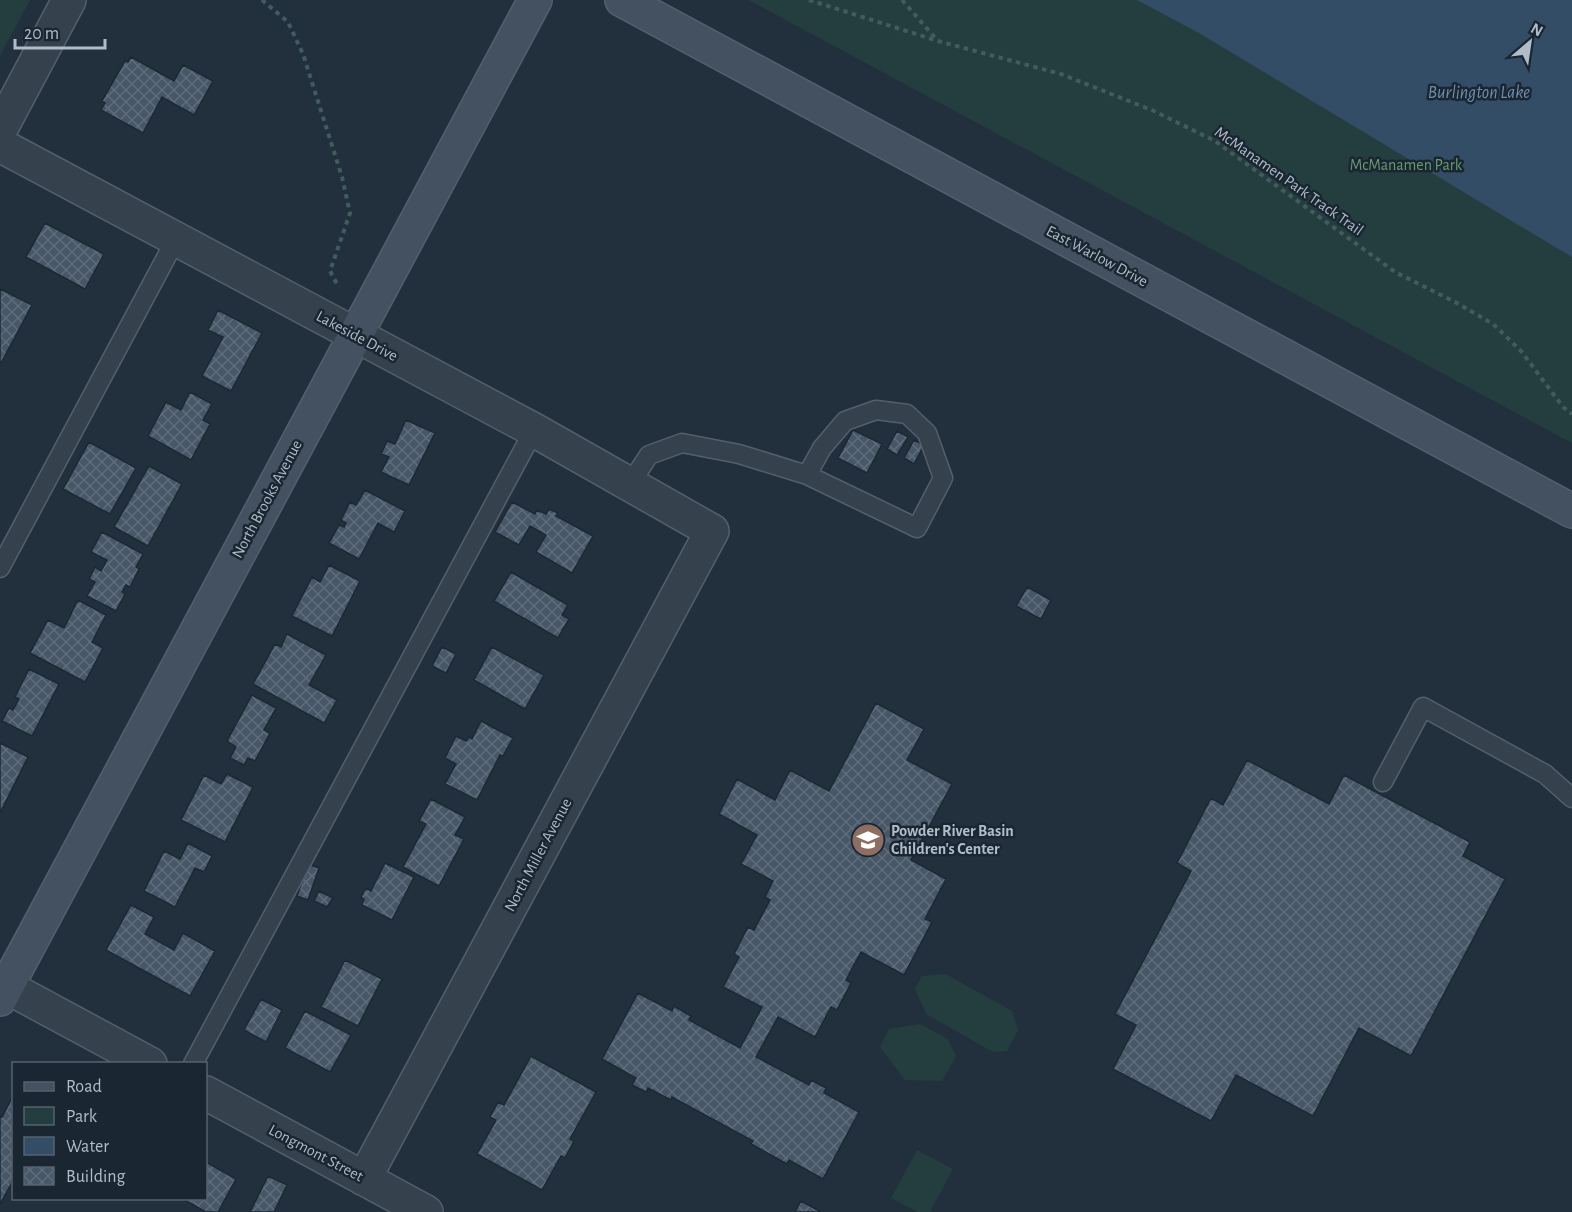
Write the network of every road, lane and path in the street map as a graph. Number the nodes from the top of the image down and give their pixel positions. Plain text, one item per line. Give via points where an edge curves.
1 (69, 0) edge
2 (262, 0) edge
3 (535, 0) edge
4 (622, 0) edge
5 (809, 0) edge
6 (902, 0) edge
7 (938, 41) junction
8 (0, 130) edge
9 (0, 145) edge
10 (176, 239) junction
11 (337, 284) dead end
12 (355, 334) junction
13 (1572, 414) edge
14 (534, 430) junction
15 (807, 475) junction
16 (630, 484) junction
17 (1572, 511) edge
18 (712, 531) joint
19 (0, 568) edge
20 (1383, 782) dead end
21 (1572, 798) edge
22 (2, 989) edge
23 (146, 1062) edge
24 (194, 1062) edge
25 (207, 1094) edge
26 (364, 1179) junction
27 (426, 1212) edge

1 - 8 street
2 - 11 path via 288,22 303,54 342,177 350,213 330,271
3 - 12 street, North Brooks Avenue
4 - 17 street, East Warlow Drive
5 - 7 path, McManamen Park Track Trail
6 - 7 path
7 - 13 path, McManamen Park Track Trail via 1061,74 1154,111 1215,141 1395,272 1493,324 1521,351
9 - 10 street, Lakeside Drive
10 - 12 street, Lakeside Drive
10 - 19 lane
12 - 14 street, Lakeside Drive
12 - 22 street, North Brooks Avenue
14 - 16 street, Lakeside Drive
14 - 24 lane
15 - 15 lane via 917,528 943,478 927,433 907,414 876,410 845,422 822,448
15 - 16 lane via 739,454 682,443 650,455
16 - 18 street, Lakeside Drive
18 - 26 street, North Miller Avenue
20 - 21 lane via 1423,707 1545,774
22 - 23 street
25 - 26 street, Longmont Street
26 - 27 street, Longmont Street

